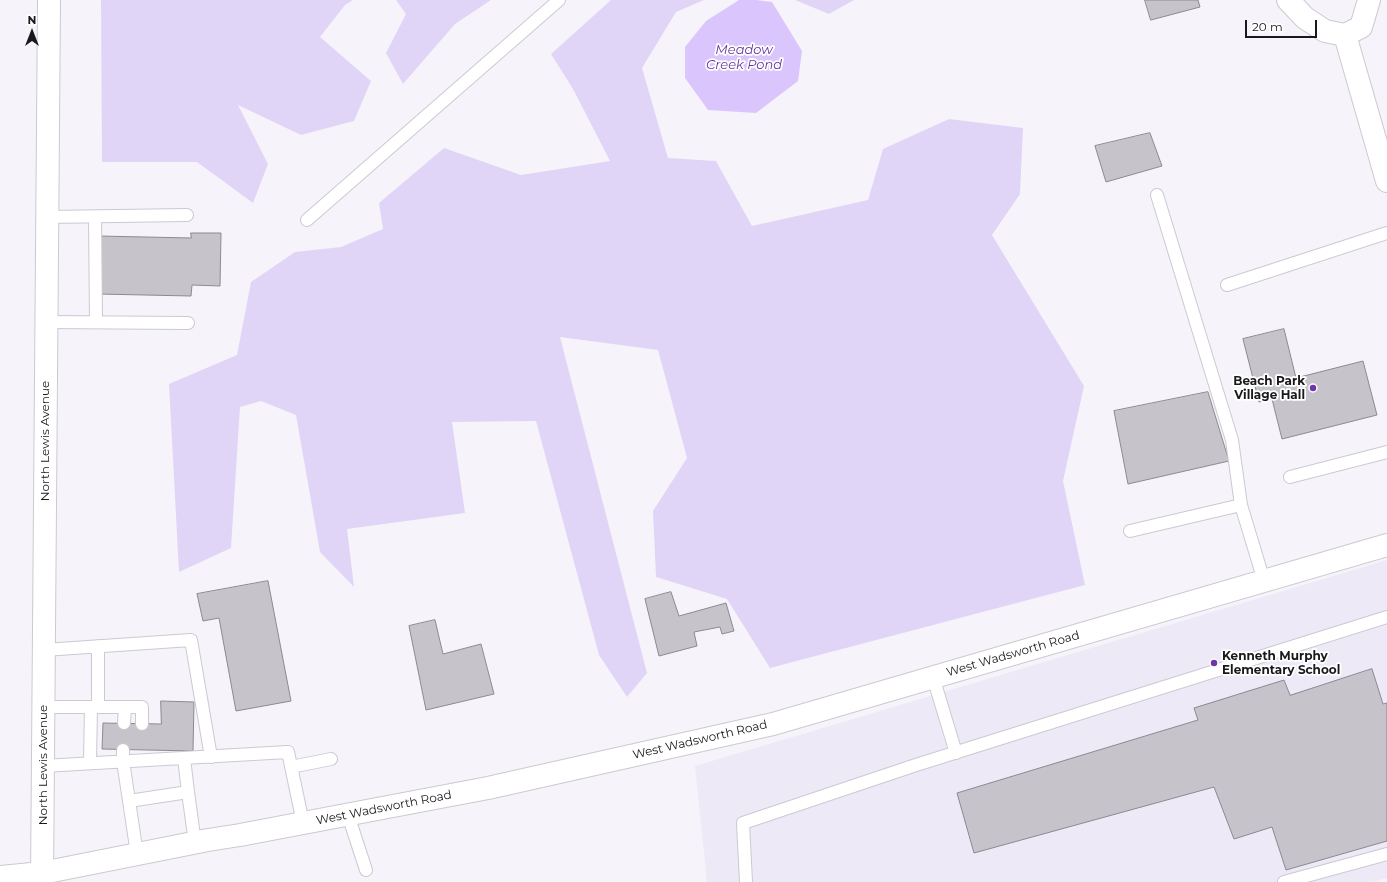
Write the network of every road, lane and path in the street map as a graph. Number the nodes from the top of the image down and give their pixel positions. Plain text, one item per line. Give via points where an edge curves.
1 (49, 0) edge
2 (559, 0) edge
3 (1288, 0) edge
4 (1369, 0) edge
5 (1345, 35) junction
6 (1387, 181) edge
7 (1157, 195) dead end
8 (187, 215) dead end
9 (47, 217) junction
10 (95, 217) junction
11 (307, 220) dead end
12 (1387, 233) edge
13 (1227, 285) dead end
14 (46, 322) junction
15 (96, 322) junction
16 (188, 323) dead end
17 (1387, 452) edge
18 (1290, 477) dead end
19 (1241, 505) junction
20 (1130, 531) dead end
21 (1387, 545) edge
22 (1264, 581) junction
23 (1387, 617) edge
24 (98, 646) junction
25 (44, 650) junction
26 (933, 677) junction
27 (43, 707) junction
28 (95, 707) junction
29 (125, 707) junction
30 (124, 723) dead end
31 (142, 724) dead end
32 (956, 753) junction
33 (123, 756) junction
34 (211, 757) junction
35 (184, 758) junction
36 (331, 759) dead end
37 (90, 763) junction
38 (43, 766) junction
39 (291, 767) junction
40 (188, 792) junction
41 (129, 801) junction
42 (348, 815) junction
43 (303, 823) junction
44 (194, 843) junction
45 (137, 854) junction
46 (1387, 854) edge
47 (366, 870) dead end
48 (0, 877) edge
49 (42, 878) edge
50 (746, 882) edge
51 (1284, 882) edge

1 - 9 main road, North Lewis Avenue
2 - 11 lane
3 - 5 main road via 1305,18 1325,31
4 - 5 main road via 1361,27
5 - 6 main road
7 - 19 lane via 1232,440
8 - 10 lane
9 - 10 lane
9 - 14 main road, North Lewis Avenue
10 - 15 lane
12 - 13 lane
14 - 15 lane
14 - 25 main road, North Lewis Avenue
15 - 16 lane
17 - 18 lane
19 - 20 lane
19 - 22 lane
21 - 22 main road, West Wadsworth Road
22 - 26 main road, West Wadsworth Road
23 - 32 lane
24 - 25 lane
24 - 28 lane
24 - 34 lane via 191,640
25 - 27 main road, North Lewis Avenue
26 - 32 lane
26 - 42 main road, West Wadsworth Road via 773,724 488,788
27 - 28 lane
27 - 38 main road, North Lewis Avenue
28 - 29 lane
28 - 37 lane
29 - 30 lane
29 - 31 lane via 142,707
32 - 50 lane via 743,823
33 - 35 lane
33 - 37 lane
33 - 41 lane
34 - 35 lane
34 - 39 lane via 288,752
35 - 40 lane
36 - 39 lane
37 - 38 lane
38 - 49 main road, North Lewis Avenue
39 - 43 lane
40 - 41 lane
40 - 44 lane
41 - 45 lane
42 - 43 main road, West Wadsworth Road
42 - 47 lane
43 - 44 main road, West Wadsworth Road
44 - 45 main road, West Wadsworth Road
45 - 49 main road, West Wadsworth Road
46 - 51 lane
48 - 49 main road, West Wadsworth Road

